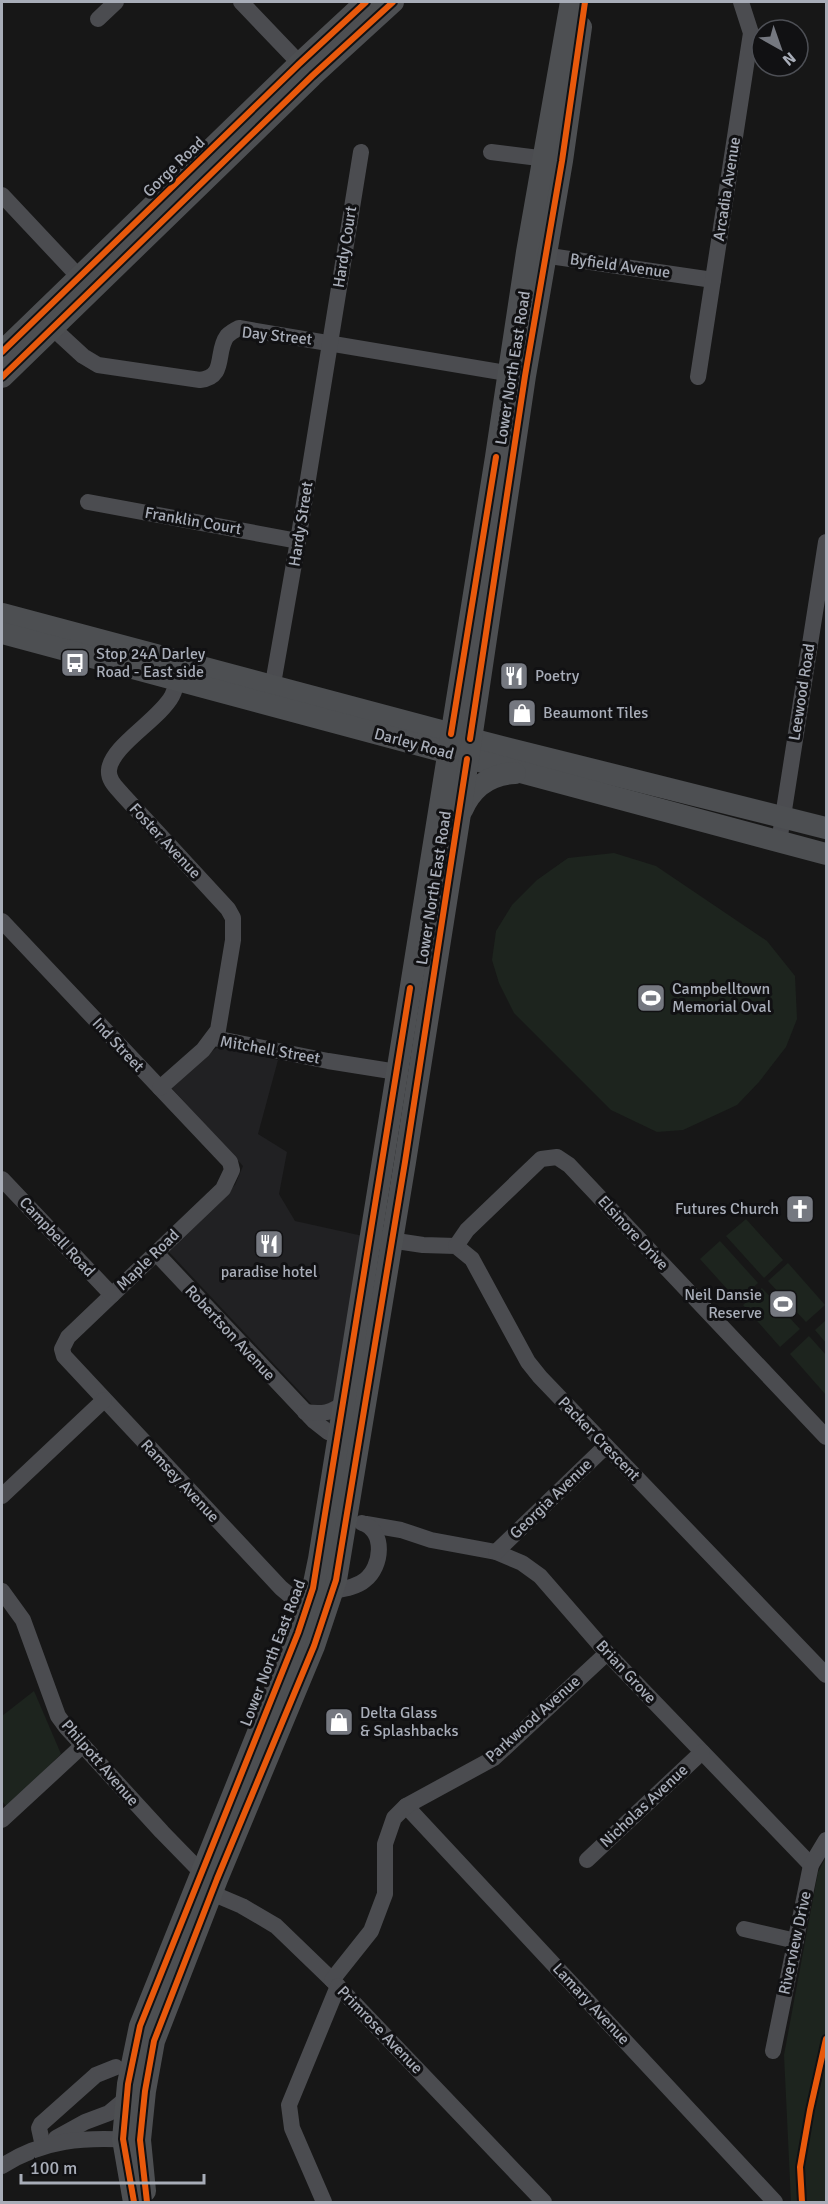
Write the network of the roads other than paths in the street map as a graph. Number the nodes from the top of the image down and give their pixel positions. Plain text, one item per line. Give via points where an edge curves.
1 (116, 2) edge
2 (241, 2) edge
3 (366, 2) edge
4 (393, 2) edge
5 (571, 2) edge
6 (585, 2) edge
7 (741, 2) edge
8 (98, 19) dead end
9 (306, 70) junction
10 (361, 152) dead end
11 (491, 152) dead end
12 (552, 160) junction
13 (2, 195) edge
14 (536, 254) junction
15 (80, 278) junction
16 (713, 280) junction
17 (46, 322) junction
18 (329, 342) junction
19 (2, 352) edge
20 (516, 375) junction
21 (698, 376) dead end
22 (2, 377) edge
23 (88, 502) dead end
24 (298, 541) junction
25 (826, 542) edge
26 (2, 614) edge
27 (820, 630) edge
28 (2, 633) edge
29 (180, 671) junction
30 (469, 686) junction
31 (271, 696) junction
32 (399, 720) junction
33 (404, 742) junction
34 (459, 746) junction
35 (521, 752) junction
36 (527, 775) junction
37 (439, 802) junction
38 (782, 817) junction
39 (459, 820) junction
40 (826, 828) edge
41 (779, 842) junction
42 (826, 854) edge
43 (2, 921) edge
44 (214, 1038) junction
45 (398, 1072) junction
46 (160, 1088) junction
47 (232, 1170) joint
48 (2, 1179) edge
49 (381, 1239) junction
50 (456, 1246) junction
51 (156, 1253) junction
52 (112, 1296) junction
53 (62, 1349) joint
54 (104, 1400) junction
55 (345, 1402) junction
56 (305, 1412) junction
57 (826, 1437) edge
58 (349, 1438) junction
59 (606, 1446) junction
60 (2, 1496) edge
61 (357, 1522) junction
62 (410, 1533) junction
63 (379, 1551) junction
64 (496, 1552) junction
65 (319, 1559) junction
66 (2, 1591) edge
67 (333, 1592) junction
68 (308, 1604) junction
69 (607, 1653) junction
70 (826, 1675) edge
71 (82, 1746) junction
72 (702, 1752) junction
73 (406, 1806) junction
74 (3, 1815) edge
75 (826, 1840) edge
76 (587, 1860) dead end
77 (811, 1865) junction
78 (206, 1882) junction
79 (744, 1929) dead end
80 (796, 1941) junction
81 (335, 1983) junction
82 (773, 2051) dead end
83 (116, 2067) dead end
84 (127, 2098) junction
85 (132, 2140) junction
86 (43, 2146) junction
87 (2, 2166) edge
88 (134, 2202) edge
89 (147, 2202) edge
90 (324, 2202) edge
91 (544, 2202) edge
92 (775, 2202) edge

1 - 8 street
2 - 9 street
3 - 9 main road, Gorge Road
4 - 9 main road, Gorge Road
5 - 12 main road, Lower North East Road
6 - 12 main road, Lower North East Road
7 - 16 street, Arcadia Avenue via 751,33
9 - 15 main road, Gorge Road
9 - 17 main road, Gorge Road
10 - 18 street, Hardy Court
11 - 12 street
12 - 14 main road, Lower North East Road
13 - 15 street
14 - 16 street, Byfield Avenue
14 - 20 main road, Lower North East Road
15 - 17 main road, Gorge Road
16 - 21 street, Arcadia Avenue
17 - 18 street, Day Street via 83,356 99,365 200,380 208,379 216,371 225,339 240,328
17 - 19 main road, Gorge Road
17 - 22 main road, Gorge Road
18 - 20 street, Day Street
18 - 24 street, Hardy Street
20 - 30 main road, Lower North East Road via 496,457
23 - 24 street, Franklin Court
24 - 31 street, Hardy Street
25 - 27 street, Leewood Road
26 - 29 main road, Darley Road
27 - 38 street, Leewood Road
28 - 29 main road, Darley Road
29 - 31 main road, Darley Road
29 - 44 street, Foster Avenue via 172,697 114,757 109,777 233,918 233,940
30 - 32 main road via 432,714
30 - 34 main road, Lower North East Road
30 - 35 main road via 491,726
31 - 32 main road, Darley Road
31 - 33 main road, Darley Road
32 - 34 main road, Darley Road
33 - 34 main road, Darley Road
33 - 37 main road via 420,753 433,773
34 - 35 main road, Darley Road
34 - 36 main road, Darley Road
34 - 37 main road, Lower North East Road
34 - 39 main road, Lower North East Road
35 - 38 main road, Darley Road
36 - 39 main road via 505,774 483,783 470,795
36 - 41 main road, Darley Road
37 - 45 main road, Lower North East Road
38 - 40 main road, Darley Road
38 - 41 street, Leewood Road
39 - 49 main road, Lower North East Road
41 - 42 main road, Darley Road
43 - 46 street, Ind Street
44 - 45 street, Mitchell Street
44 - 46 street, Mitchell Street
45 - 49 main road, Lower North East Road
46 - 47 street, Ind Street via 230,1162
47 - 51 street, Maple Road via 223,1189
48 - 52 street, Campbell Road
49 - 50 street
49 - 55 main road, Lower North East Road
49 - 58 main road, Lower North East Road
50 - 57 street, Elsinore Drive via 467,1230 541,1159 557,1157 569,1165
50 - 59 street, Packer Crescent via 472,1259 528,1362
51 - 52 street, Maple Road
51 - 56 street, Robertson Avenue
52 - 53 street, Maple Road via 68,1337
53 - 54 street, Ramsey Avenue via 68,1363
54 - 60 street
54 - 68 street, Ramsey Avenue via 281,1588
55 - 56 street via 324,1414
55 - 58 main road, Lower North East Road
56 - 58 street, Robertson Avenue via 328,1432
58 - 61 main road, Lower North East Road
58 - 65 main road, Lower North East Road
59 - 64 street, Georgia Avenue
59 - 70 street, Packer Crescent
61 - 62 street, Brian Grove
61 - 63 street via 375,1536
61 - 67 main road, Lower North East Road
62 - 63 street via 391,1540
62 - 64 street, Brian Grove
63 - 67 street via 375,1569 367,1580
64 - 69 street, Brian Grove via 540,1576
65 - 67 main road
65 - 68 main road, Lower North East Road
66 - 71 street, Philpott Avenue via 23,1620 58,1716
67 - 78 main road, Lower North East Road via 314,1646
68 - 78 main road, Lower North East Road
69 - 72 street, Brian Grove
69 - 73 street, Parkwood Avenue via 494,1758
71 - 74 street
71 - 78 street, Philpott Avenue
72 - 76 street, Nicholas Avenue
72 - 77 street, Brian Grove
73 - 81 street, Parkwood Avenue via 394,1818 385,1844 385,1894 371,1931
73 - 92 street, Lamary Avenue
75 - 77 street, Riverview Drive
77 - 80 street, Riverview Drive
78 - 81 street, Primrose Avenue via 267,1919
78 - 84 main road, Lower North East Road via 140,2026
78 - 85 main road, Lower North East Road via 154,2041
79 - 80 street
80 - 82 street, Riverview Drive
81 - 90 street via 290,2105 292,2127
81 - 91 street, Primrose Avenue
83 - 86 street via 96,2075 41,2124
84 - 85 main road, Lower North East Road
84 - 86 street via 109,2113
85 - 86 street via 89,2138
85 - 88 main road, Lower North East Road
85 - 89 main road, Lower North East Road
86 - 87 street

